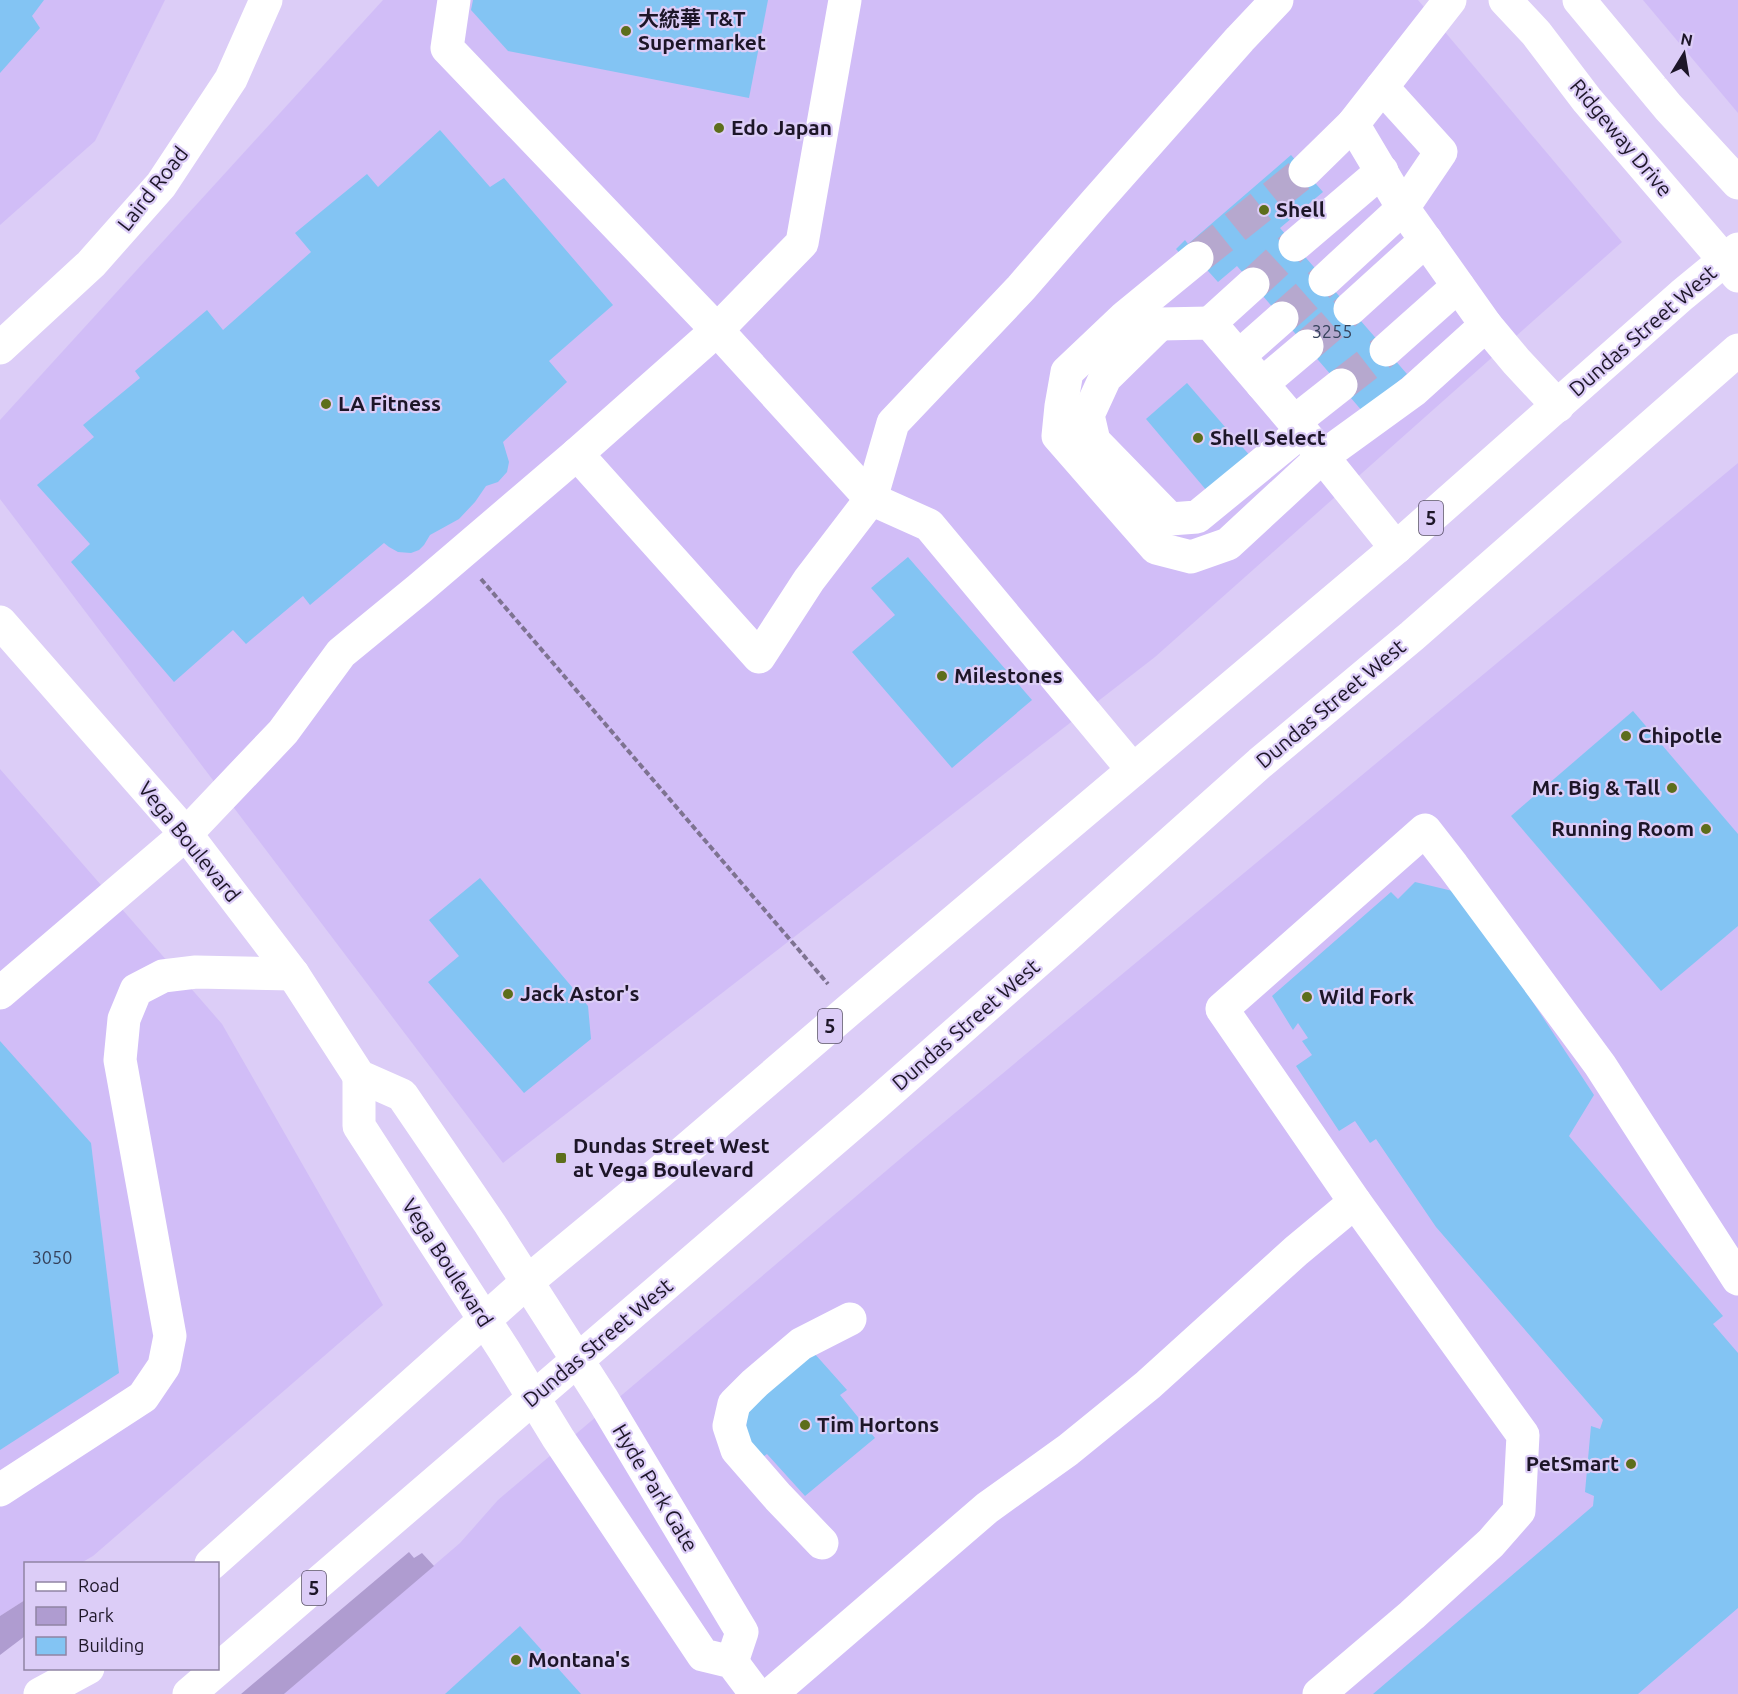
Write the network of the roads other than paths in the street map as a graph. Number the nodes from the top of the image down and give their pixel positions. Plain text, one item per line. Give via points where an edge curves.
1 (266, 0) edge
2 (454, 0) edge
3 (845, 0) edge
4 (1277, 0) edge
5 (1450, 0) edge
6 (1505, 0) edge
7 (1579, 0) edge
8 (1382, 87) junction
9 (1353, 124) junction
10 (1305, 171) tunnel mouth
11 (1382, 171) junction
12 (1738, 183) edge
13 (1403, 208) junction
14 (1426, 240) junction
15 (1295, 245) tunnel mouth
16 (1197, 258) tunnel mouth
17 (1733, 262) edge
18 (1325, 280) tunnel mouth
19 (1253, 284) tunnel mouth
20 (1458, 286) junction
21 (1350, 309) tunnel mouth
22 (1125, 317) junction
23 (1282, 318) tunnel mouth
24 (1210, 323) junction
25 (1160, 324) junction
26 (1486, 325) junction
27 (717, 330) junction
28 (5, 334) edge
29 (1307, 346) tunnel mouth
30 (1386, 350) tunnel mouth
31 (1738, 350) edge
32 (1239, 356) junction
33 (1262, 384) junction
34 (1341, 385) tunnel mouth
35 (1558, 406) junction
36 (1298, 426) junction
37 (577, 453) junction
38 (1322, 457) junction
39 (871, 499) junction
40 (1396, 548) junction
41 (0, 622) edge
42 (1133, 770) junction
43 (186, 834) junction
44 (293, 974) junction
45 (0, 993) edge
46 (359, 1076) junction
47 (1355, 1202) junction
48 (1738, 1279) edge
49 (527, 1282) junction
50 (484, 1320) junction
51 (850, 1320) dead end
52 (577, 1360) junction
53 (533, 1398) junction
54 (0, 1490) edge
55 (822, 1544) dead end
56 (212, 1562) edge
57 (732, 1662) junction
58 (219, 1668) edge
59 (85, 1670) edge
60 (87, 1670) edge
61 (217, 1670) edge
62 (40, 1694) edge
63 (61, 1694) edge
64 (189, 1694) edge
65 (756, 1694) edge
66 (771, 1694) edge
67 (1319, 1694) edge

1 - 28 main road, Laird Road via 231,79 161,185 91,264
2 - 27 main road via 447,48
3 - 27 main road via 802,243
4 - 39 main road via 1022,288 893,423
5 - 8 main road
6 - 17 main road, Ridgeway Drive via 1536,33 1587,100
7 - 12 main road
8 - 9 main road
8 - 13 main road via 1441,152
9 - 10 main road
9 - 11 main road
11 - 13 main road
11 - 15 main road
13 - 14 main road
13 - 18 main road
14 - 20 main road
14 - 21 main road
16 - 22 main road
17 - 35 main road, Dundas Street West / 5 via 1682,295
19 - 24 main road
20 - 26 main road
20 - 30 main road
22 - 25 main road
22 - 38 main road via 1067,372 1058,436 1156,548 1191,557 1228,544
23 - 32 main road
24 - 25 main road
24 - 32 main road
25 - 36 main road via 1105,378 1088,414 1094,441 1170,519 1197,517
26 - 35 main road
26 - 38 main road via 1413,391
27 - 37 main road
27 - 39 main road
29 - 33 main road
31 - 52 main road, Dundas Street West / 5
32 - 33 main road
33 - 36 main road
34 - 36 main road
35 - 40 main road, Dundas Street West / 5
36 - 38 main road
37 - 39 main road via 759,657 809,580
37 - 43 main road via 341,653 283,732
38 - 40 main road
39 - 42 main road via 929,525
40 - 42 main road, Dundas Street West / 5
41 - 43 main road, Vega Boulevard
42 - 49 main road, Dundas Street West / 5
43 - 44 main road, Vega Boulevard
43 - 45 main road
44 - 46 main road, Vega Boulevard
44 - 54 main road via 196,972 163,976 136,990 123,1019 120,1060 170,1336 164,1366 143,1397
46 - 49 main road via 402,1095
46 - 50 main road, Vega Boulevard via 359,1126
47 - 48 main road via 1222,1009 1425,830 1600,1065
47 - 66 main road via 1149,1385 987,1508
47 - 67 main road via 1523,1435 1519,1511 1491,1544
49 - 50 main road, Dundas Street West / 5
49 - 52 main road, Hyde Park Gate
50 - 53 main road, Vega Boulevard
50 - 56 main road, Dundas Street West / 5
51 - 55 main road via 801,1344 756,1383 734,1404 729,1426 737,1450
52 - 53 main road, Dundas Street West / 5
52 - 57 main road, Hyde Park Gate via 742,1632
53 - 57 main road via 703,1655
53 - 58 main road, Dundas Street West / 5
57 - 65 main road
59 - 62 main road
60 - 63 main road
61 - 64 main road, Dundas Street West / 5

